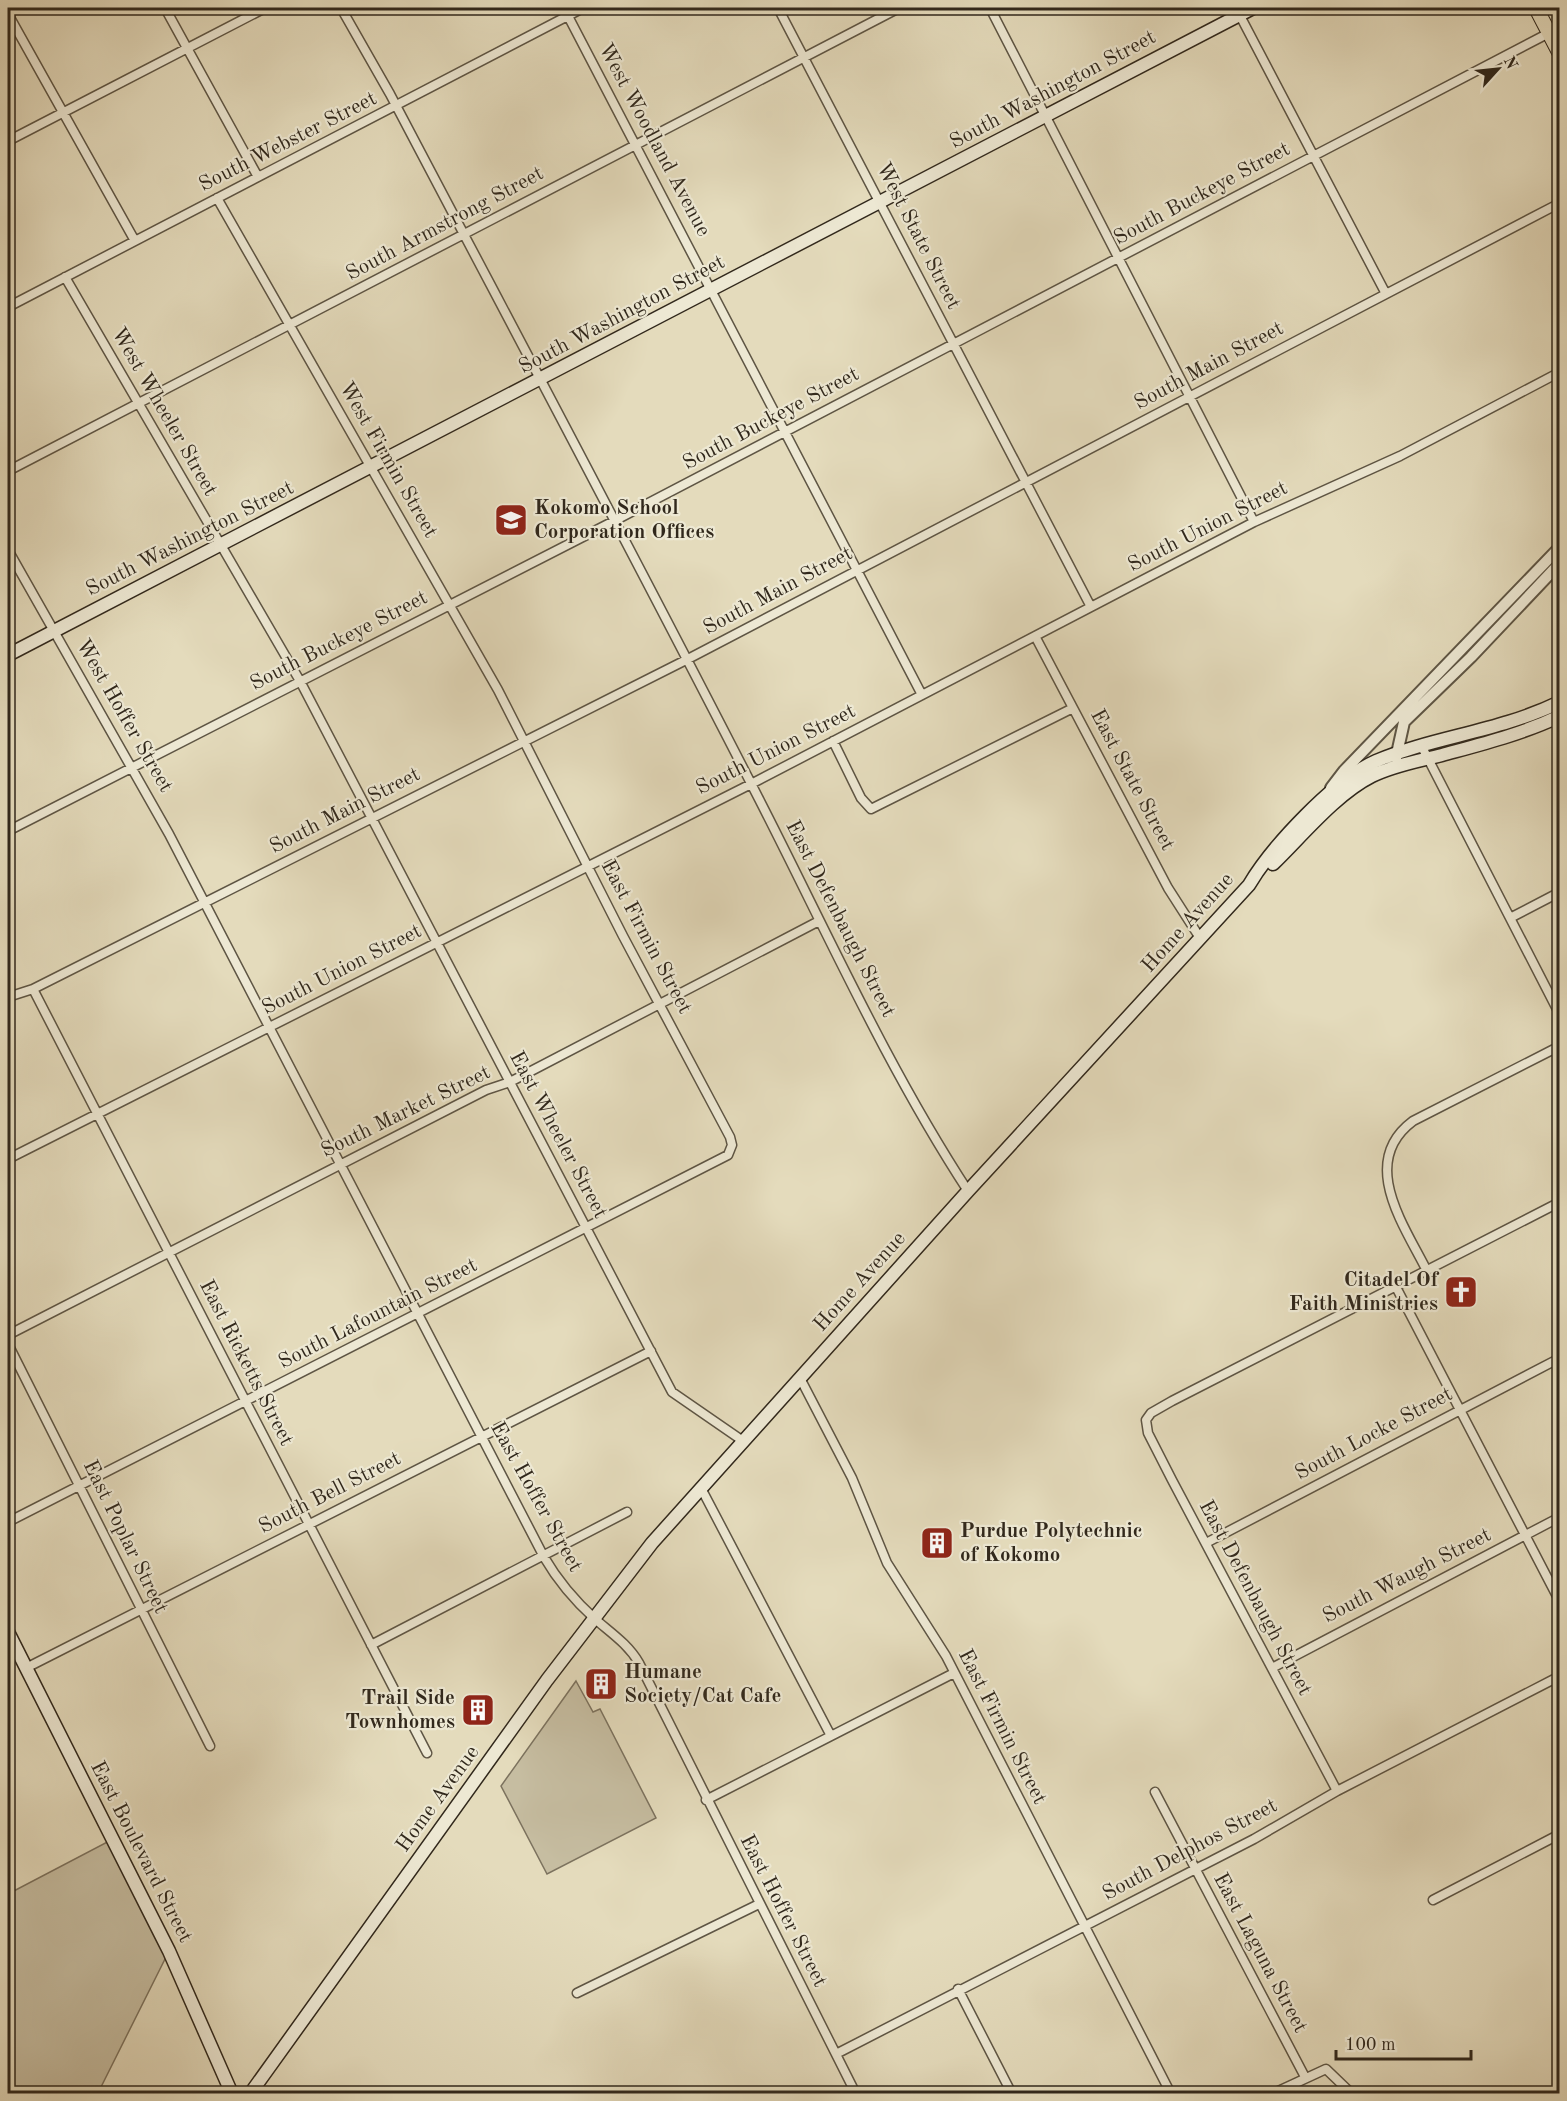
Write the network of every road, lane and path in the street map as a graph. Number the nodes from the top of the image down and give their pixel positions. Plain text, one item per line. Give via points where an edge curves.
1 (165, 8) edge
2 (265, 8) edge
3 (341, 8) edge
4 (584, 8) edge
5 (778, 8) edge
6 (899, 8) edge
7 (990, 8) edge
8 (1253, 8) edge
9 (1536, 8) edge
10 (1238, 11) edge
11 (8, 14) edge
12 (568, 16) junction
13 (1555, 42) edge
14 (187, 48) junction
15 (804, 57) junction
16 (396, 106) junction
17 (62, 113) junction
18 (1045, 116) junction
19 (8, 141) edge
20 (636, 145) junction
21 (1314, 156) junction
22 (258, 177) junction
23 (217, 198) junction
24 (880, 202) junction
25 (1560, 203) edge
26 (464, 235) junction
27 (135, 241) junction
28 (1118, 258) junction
29 (65, 277) junction
30 (712, 290) junction
31 (1386, 294) junction
32 (8, 304) edge
33 (289, 326) junction
34 (953, 344) junction
35 (1560, 372) edge
36 (540, 380) junction
37 (1190, 396) junction
38 (139, 403) junction
39 (785, 432) junction
40 (370, 468) junction
41 (8, 471) edge
42 (1025, 482) junction
43 (614, 521) junction
44 (1254, 522) junction
45 (220, 545) junction
46 (8, 550) edge
47 (1558, 557) edge
48 (855, 571) junction
49 (450, 605) junction
50 (1091, 607) junction
51 (55, 631) junction
52 (1035, 636) junction
53 (8, 655) edge
54 (686, 660) junction
55 (300, 681) junction
56 (922, 695) junction
57 (1560, 702) edge
58 (1073, 708) junction
59 (1560, 716) edge
60 (524, 741) junction
61 (833, 741) junction
62 (1424, 753) junction
63 (1396, 754) junction
64 (134, 767) junction
65 (1394, 768) junction
66 (751, 784) junction
67 (1321, 800) junction
68 (373, 817) junction
69 (8, 831) edge
70 (588, 866) junction
71 (1249, 885) junction
72 (1560, 892) edge
73 (203, 903) junction
74 (1510, 918) junction
75 (819, 921) junction
76 (1200, 939) junction
77 (437, 942) junction
78 (33, 989) junction
79 (8, 997) edge
80 (660, 1005) junction
81 (1560, 1015) edge
82 (268, 1028) junction
83 (1560, 1046) edge
84 (510, 1082) junction
85 (98, 1113) junction
86 (731, 1151) joint
87 (8, 1159) edge
88 (340, 1165) junction
89 (968, 1191) junction
90 (1560, 1202) edge
91 (586, 1227) junction
92 (168, 1253) junction
93 (1427, 1271) junction
94 (1396, 1287) junction
95 (417, 1314) junction
96 (8, 1335) edge
97 (8, 1344) edge
98 (651, 1351) junction
99 (1560, 1359) edge
100 (800, 1378) junction
101 (247, 1400) junction
102 (1459, 1410) junction
103 (481, 1436) junction
104 (743, 1441) junction
105 (79, 1485) junction
106 (701, 1488) junction
107 (627, 1512) dead end
108 (1560, 1517) edge
109 (8, 1522) edge
110 (309, 1524) junction
111 (1524, 1535) junction
112 (1206, 1543) junction
113 (544, 1557) junction
114 (1560, 1602) edge
115 (141, 1610) junction
116 (593, 1618) junction
117 (8, 1632) edge
118 (371, 1645) junction
119 (26, 1668) junction
120 (1272, 1668) junction
121 (954, 1673) junction
122 (1560, 1676) edge
123 (831, 1736) junction
124 (210, 1746) dead end
125 (428, 1753) dead end
126 (1337, 1791) junction
127 (1155, 1792) dead end
128 (706, 1800) junction
129 (1560, 1834) edge
130 (1196, 1869) junction
131 (1433, 1900) dead end
132 (759, 1904) junction
133 (1084, 1927) junction
134 (958, 1989) junction
135 (577, 1993) dead end
136 (836, 2054) junction
137 (1305, 2077) junction
138 (232, 2094) edge
139 (250, 2094) edge
140 (856, 2094) edge
141 (1012, 2094) edge
142 (1171, 2094) edge
143 (1272, 2094) edge
144 (1352, 2094) edge

1 - 14 street
2 - 14 street
3 - 16 street, East Defenbaugh Street
4 - 12 street, South Webster Street
5 - 15 street, West State Street
6 - 15 street, South Armstrong Street
7 - 18 street
8 - 10 main road, South Washington Street
9 - 13 main road
10 - 18 main road, South Washington Street
10 - 21 street
11 - 17 street
12 - 16 street, South Webster Street
12 - 20 street, West Woodland Avenue
13 - 21 street, South Buckeye Street
14 - 17 street
14 - 22 street
15 - 20 street, South Armstrong Street
15 - 24 street, West State Street
16 - 22 street, South Webster Street
16 - 26 street, East Defenbaugh Street
17 - 19 street
17 - 27 street
18 - 24 main road, South Washington Street
18 - 28 street
20 - 26 street, South Armstrong Street
20 - 30 street, West Woodland Avenue
21 - 28 street, South Buckeye Street
21 - 31 street
22 - 23 street, South Webster Street
23 - 27 street, South Webster Street
23 - 33 street, West Firmin Street
24 - 30 main road, South Washington Street
24 - 34 street, West State Street
25 - 31 street, South Main Street
26 - 33 street, South Armstrong Street
26 - 36 street, East Defenbaugh Street
27 - 29 street, South Webster Street
28 - 34 street, South Buckeye Street
28 - 37 street
29 - 32 street, South Webster Street
29 - 38 street, West Wheeler Street
30 - 36 main road, South Washington Street
30 - 39 street, West Woodland Avenue
31 - 37 street, South Main Street
33 - 38 street, South Armstrong Street
33 - 40 street, West Firmin Street
34 - 39 street, South Buckeye Street
34 - 42 street, West State Street
35 - 44 street, South Union Street via 1404,454
36 - 40 main road, South Washington Street
36 - 43 street, East Defenbaugh Street
37 - 42 street, South Main Street
37 - 44 street
38 - 41 street, South Armstrong Street
38 - 45 street, West Wheeler Street
39 - 43 street, South Buckeye Street
39 - 48 street, West Woodland Avenue
40 - 45 main road, South Washington Street
40 - 49 street, West Firmin Street
42 - 48 street, South Main Street
42 - 50 street
43 - 49 street, South Buckeye Street
43 - 54 street, East Defenbaugh Street
44 - 50 street, South Union Street
45 - 51 main road, South Washington Street
45 - 55 street, West Wheeler Street
46 - 51 street, West Hoffer Street
47 - 63 street, Home Avenue via 1471,657 1404,722
47 - 67 street, Home Avenue via 1344,771
48 - 54 street, South Main Street
48 - 56 street, West Woodland Avenue
49 - 55 street, South Buckeye Street
49 - 60 street, West Firmin Street
50 - 52 street, South Union Street
51 - 53 main road, South Washington Street
51 - 64 street, West Hoffer Street
52 - 56 street, South Union Street
52 - 58 street, East State Street
54 - 60 street, South Main Street
54 - 66 street, East Defenbaugh Street
55 - 64 street, South Buckeye Street
55 - 68 street, West Wheeler Street
56 - 61 street, South Union Street
57 - 62 main road via 1529,717
58 - 61 street via 871,809 861,798
58 - 76 street, East State Street via 1168,888
59 - 62 main road via 1515,734
60 - 68 street, South Main Street
60 - 70 street, East Firmin Street
61 - 66 street, South Union Street
62 - 63 main road
62 - 65 main road
62 - 74 street
63 - 65 street, Home Avenue
63 - 67 main road via 1363,767
64 - 69 street, South Buckeye Street
64 - 73 street, West Hoffer Street
65 - 71 main road via 1352,788
66 - 70 street, South Union Street
66 - 75 street, East Defenbaugh Street
67 - 71 main road, Home Avenue via 1259,868
68 - 73 street, South Main Street
68 - 77 street, East Wheeler Street
70 - 77 street, South Union Street
70 - 80 street, East Firmin Street
71 - 76 main road, Home Avenue
72 - 74 street
73 - 78 street, South Main Street
73 - 82 street, East Hoffer Street
74 - 81 street
75 - 80 street, South Market Street
75 - 89 street, East Defenbaugh Street via 924,1120
76 - 89 main road, Home Avenue
77 - 82 street, South Union Street
77 - 84 street, East Wheeler Street
78 - 79 street, South Main Street
78 - 85 street, East Ricketts Street
80 - 84 street, South Market Street
80 - 86 street, East Firmin Street via 730,1137
82 - 85 street, South Union Street
82 - 88 street, East Hoffer Street
83 - 93 street via 1413,1121 1396,1138 1387,1166 1388,1191
84 - 88 street, South Market Street via 486,1090
84 - 91 street, East Wheeler Street
85 - 87 street, South Union Street
85 - 92 street, East Ricketts Street
86 - 91 street, South Lafountain Street
88 - 92 street, South Market Street
88 - 95 street, East Hoffer Street
89 - 100 main road, Home Avenue
90 - 93 street
91 - 95 street, South Lafountain Street
91 - 98 street, East Wheeler Street
92 - 96 street, South Market Street
92 - 101 street, East Ricketts Street
93 - 94 street
94 - 102 street
94 - 112 street, East Defenbaugh Street via 1151,1413 1146,1420 1148,1433
95 - 101 street, South Lafountain Street
95 - 103 street, East Hoffer Street
97 - 105 street, East Poplar Street
98 - 103 street, South Bell Street
98 - 104 street, East Wheeler Street via 672,1392
99 - 102 street, South Locke Street
100 - 104 main road, Home Avenue
100 - 121 street, East Firmin Street via 852,1478 887,1563
101 - 105 street, South Lafountain Street
101 - 110 street, East Ricketts Street
102 - 111 street
102 - 112 street, South Locke Street
103 - 110 street, South Bell Street
103 - 113 street, East Hoffer Street
104 - 106 main road, Home Avenue
105 - 109 street, South Lafountain Street
105 - 115 street, East Poplar Street
106 - 116 main road, Home Avenue
106 - 123 street
107 - 113 street
108 - 111 street, South Waugh Street
110 - 115 street, South Bell Street
110 - 118 street, East Ricketts Street
111 - 114 street
111 - 120 street, South Waugh Street
112 - 120 street, East Defenbaugh Street
113 - 116 street, East Hoffer Street via 558,1580
113 - 118 street
115 - 119 street, South Bell Street
115 - 124 street, East Poplar Street
116 - 128 street, East Hoffer Street via 634,1655
116 - 139 main road, Home Avenue
117 - 119 main road, East Boulevard Street
118 - 125 street, East Ricketts Street
119 - 138 main road, East Boulevard Street via 169,1951
120 - 126 street, East Defenbaugh Street
121 - 123 street
121 - 133 street, East Firmin Street
122 - 126 street, South Delphos Street
123 - 128 street
126 - 130 street, South Delphos Street
127 - 130 street, East Laguna Street
128 - 132 street, East Hoffer Street
129 - 131 street
130 - 133 street, South Delphos Street
130 - 137 street, East Laguna Street
132 - 135 street
132 - 136 street, East Hoffer Street
133 - 134 street, South Delphos Street
133 - 142 street, East Firmin Street
134 - 136 street, South Delphos Street
134 - 141 street
136 - 140 street, East Hoffer Street
137 - 143 street
137 - 144 street via 1326,2068

